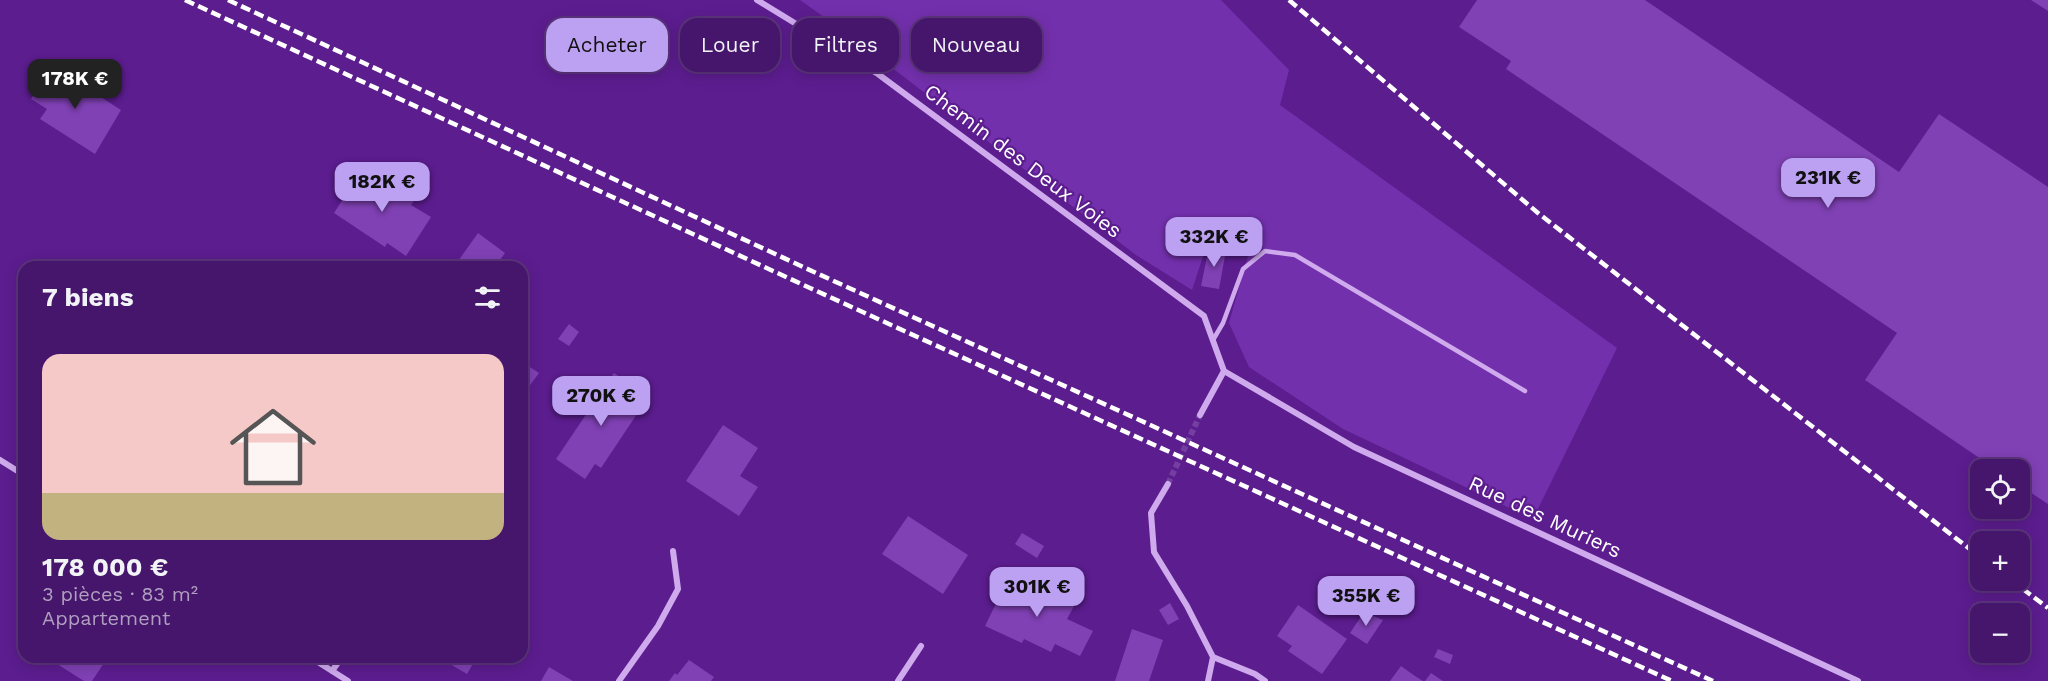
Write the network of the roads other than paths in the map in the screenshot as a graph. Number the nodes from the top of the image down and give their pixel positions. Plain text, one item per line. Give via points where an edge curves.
1 (757, 0) edge
2 (1213, 340) junction
3 (1224, 371) junction
4 (1525, 391) dead end
5 (1200, 415) tunnel mouth
6 (0, 460) edge
7 (18, 471) edge
8 (1168, 484) tunnel mouth
9 (674, 551) dead end
10 (921, 646) dead end
11 (1213, 657) junction
12 (319, 663) edge
13 (338, 663) edge
14 (332, 671) junction
15 (348, 681) edge
16 (619, 681) edge
17 (898, 681) edge
18 (1208, 681) edge
19 (1264, 681) edge
20 (1858, 681) edge

1 - 2 street, Chemin des Deux Voies via 878,74 1204,316
2 - 3 street, Chemin des Deux Voies
2 - 4 lane via 1243,269 1265,251 1295,255
3 - 5 street
3 - 20 street, Rue des Muriers via 1354,447
6 - 7 street
8 - 11 street via 1151,513 1154,552
9 - 16 street via 678,588 658,626
10 - 17 street
11 - 18 street
11 - 19 street
12 - 14 street
13 - 14 street
14 - 15 street

